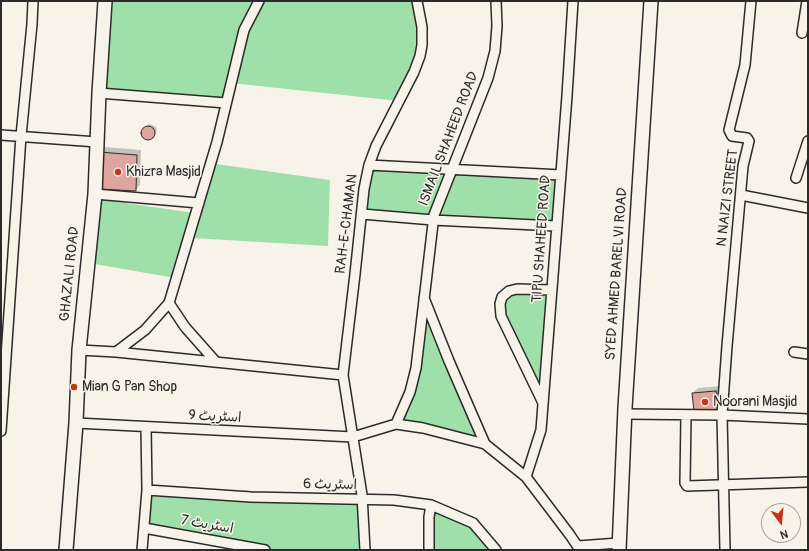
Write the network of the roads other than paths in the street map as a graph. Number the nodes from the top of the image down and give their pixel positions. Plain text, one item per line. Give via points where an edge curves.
1 (33, 1) edge
2 (105, 1) edge
3 (259, 1) edge
4 (419, 1) edge
5 (496, 1) edge
6 (573, 1) edge
7 (651, 1) edge
8 (750, 1) edge
9 (807, 1) edge
10 (802, 33) dead end
11 (99, 93) junction
12 (226, 103) junction
13 (1, 135) edge
14 (21, 136) junction
15 (808, 141) edge
16 (97, 142) junction
17 (369, 165) junction
18 (451, 170) junction
19 (561, 175) junction
20 (796, 178) dead end
21 (94, 194) junction
22 (741, 195) junction
23 (199, 203) junction
24 (808, 208) edge
25 (362, 214) junction
26 (433, 220) junction
27 (556, 226) junction
28 (552, 290) junction
29 (424, 297) junction
30 (170, 303) junction
31 (79, 350) junction
32 (116, 352) junction
33 (794, 352) dead end
34 (808, 354) edge
35 (216, 362) junction
36 (342, 375) junction
37 (543, 404) junction
38 (625, 414) junction
39 (686, 415) junction
40 (722, 415) junction
41 (808, 419) edge
42 (76, 423) junction
43 (396, 424) junction
44 (146, 427) junction
45 (1, 431) edge
46 (353, 437) junction
47 (484, 444) junction
48 (526, 477) junction
49 (808, 482) edge
50 (723, 484) junction
51 (147, 490) junction
52 (362, 500) junction
53 (431, 505) junction
54 (144, 528) junction
55 (619, 546) edge
56 (579, 548) edge
57 (66, 550) edge
58 (142, 550) edge
59 (265, 550) edge
60 (364, 550) edge
61 (429, 550) edge
62 (496, 550) edge
63 (725, 550) edge

1 - 14 street
2 - 11 main road, GHAZALI ROAD
3 - 12 street via 244,30
4 - 17 street, RAH-E-CHAMAN via 422,27 420,56
5 - 18 street, ISMAIL SHAHEED ROAD via 498,26 488,78
6 - 19 street, TIPU SHAHEED ROAD
7 - 38 main road, SYED AHMED BARELVI ROAD
8 - 22 street, N NAIZI STREET via 745,65 729,130 732,136 747,138 749,142 743,166
9 - 10 street
11 - 12 street
11 - 16 main road, GHAZALI ROAD
12 - 23 street
13 - 14 street
14 - 16 street
14 - 45 street
15 - 20 street
16 - 21 main road, GHAZALI ROAD
17 - 18 street
17 - 25 street, RAH-E-CHAMAN
18 - 19 street
18 - 26 street, ISMAIL SHAHEED ROAD
19 - 27 street, TIPU SHAHEED ROAD
21 - 23 street
21 - 31 main road, GHAZALI ROAD
22 - 24 street
22 - 40 street, N NAIZI STREET
23 - 30 street
25 - 26 street
25 - 36 street, RAH-E-CHAMAN
26 - 27 street
26 - 29 street, ISMAIL SHAHEED ROAD
27 - 28 street, TIPU SHAHEED ROAD
28 - 37 street, TIPU SHAHEED ROAD
28 - 37 street via 509,291 502,297 500,304 501,316
29 - 43 street via 416,368 410,392
29 - 47 street, ISMAIL SHAHEED ROAD
30 - 32 street via 145,330
30 - 35 street via 185,327
31 - 32 street
31 - 42 main road, GHAZALI ROAD
32 - 35 street
33 - 34 street
35 - 36 street
36 - 46 street, RAH-E-CHAMAN
37 - 48 street, TIPU SHAHEED ROAD via 541,430
38 - 39 street
38 - 55 main road, SYED AHMED BARELVI ROAD
39 - 40 street
39 - 50 street via 685,484
40 - 41 street
40 - 50 street, N NAIZI STREET
42 - 44 street, اسٹریٹ 9
42 - 57 main road, GHAZALI ROAD
43 - 46 street, اسٹریٹ 9
43 - 47 street
44 - 46 street, اسٹریٹ 9
44 - 51 street
46 - 52 street, RAH-E-CHAMAN
47 - 48 street
48 - 56 street
49 - 50 street
50 - 63 street, N NAIZI STREET
51 - 52 street, اسٹریٹ 6 via 251,497
51 - 54 street
52 - 53 street, اسٹریٹ 6 via 394,500
52 - 60 street, RAH-E-CHAMAN
53 - 61 street
53 - 62 street, اسٹریٹ 6 via 472,523
54 - 58 street
54 - 59 street, اسٹریٹ 7
55 - 56 street

